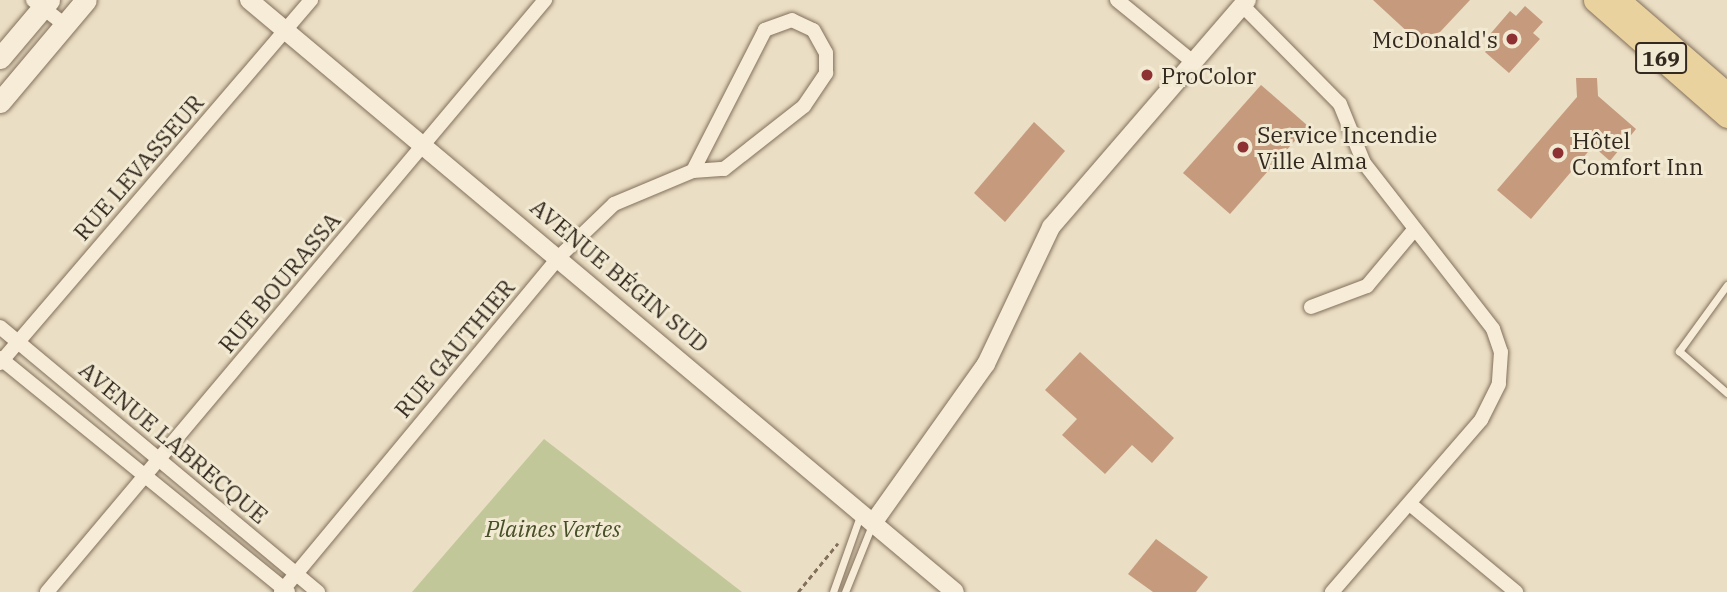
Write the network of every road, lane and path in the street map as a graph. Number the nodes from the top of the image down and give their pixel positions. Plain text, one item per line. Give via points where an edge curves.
1 (86, 0) edge
2 (249, 0) edge
3 (311, 0) edge
4 (545, 0) edge
5 (1117, 0) edge
6 (1594, 0) edge
7 (1618, 0) edge
8 (42, 3) edge
9 (1245, 3) edge
10 (65, 25) junction
11 (285, 30) junction
12 (0, 58) edge
13 (1193, 62) junction
14 (1727, 94) edge
15 (0, 102) edge
16 (1727, 116) edge
17 (424, 145) junction
18 (693, 171) junction
19 (1414, 230) junction
20 (560, 256) junction
21 (1727, 285) edge
22 (1311, 307) dead end
23 (0, 327) edge
24 (18, 342) junction
25 (1, 360) edge
26 (1727, 393) edge
27 (159, 459) junction
28 (144, 477) junction
29 (1410, 504) junction
30 (867, 518) junction
31 (296, 573) junction
32 (284, 591) edge
33 (47, 592) edge
34 (318, 592) edge
35 (798, 592) edge
36 (833, 592) edge
37 (845, 592) edge
38 (955, 592) edge
39 (1332, 592) edge
40 (1516, 592) edge

1 - 10 main road
2 - 11 street, AVENUE BÉGIN SUD
3 - 11 street, RUE LEVASSEUR
4 - 17 street, RUE BOURASSA
5 - 13 street
6 - 16 main road, 169
7 - 14 main road, 169
8 - 10 street
8 - 12 main road
9 - 13 street
9 - 19 street via 1340,104 1364,163
10 - 15 main road
11 - 17 street, AVENUE BÉGIN SUD
11 - 24 street, RUE LEVASSEUR
13 - 30 street via 1051,227 985,364
17 - 20 street, AVENUE BÉGIN SUD
17 - 27 street, RUE BOURASSA
18 - 18 street, RUE GAUTHIER via 724,169 804,106 826,74 826,53 813,30 792,20 765,30
18 - 20 street, RUE GAUTHIER via 614,204
19 - 22 street via 1367,286
19 - 29 street via 1493,329 1501,352 1499,384 1481,421
20 - 30 street, AVENUE BÉGIN SUD
20 - 31 street, RUE GAUTHIER
21 - 26 lane via 1679,351
23 - 24 street, AVENUE LABRECQUE
24 - 25 street, RUE LEVASSEUR
24 - 27 street, AVENUE LABRECQUE
25 - 28 street, AVENUE LABRECQUE
27 - 28 street, RUE BOURASSA
27 - 31 street, AVENUE LABRECQUE
28 - 32 street, AVENUE LABRECQUE
28 - 33 street, RUE BOURASSA
29 - 39 street
29 - 40 street
30 - 35 path
30 - 36 lane
30 - 37 lane
30 - 38 street, AVENUE BÉGIN SUD
31 - 32 street, RUE GAUTHIER
31 - 34 street, AVENUE LABRECQUE

